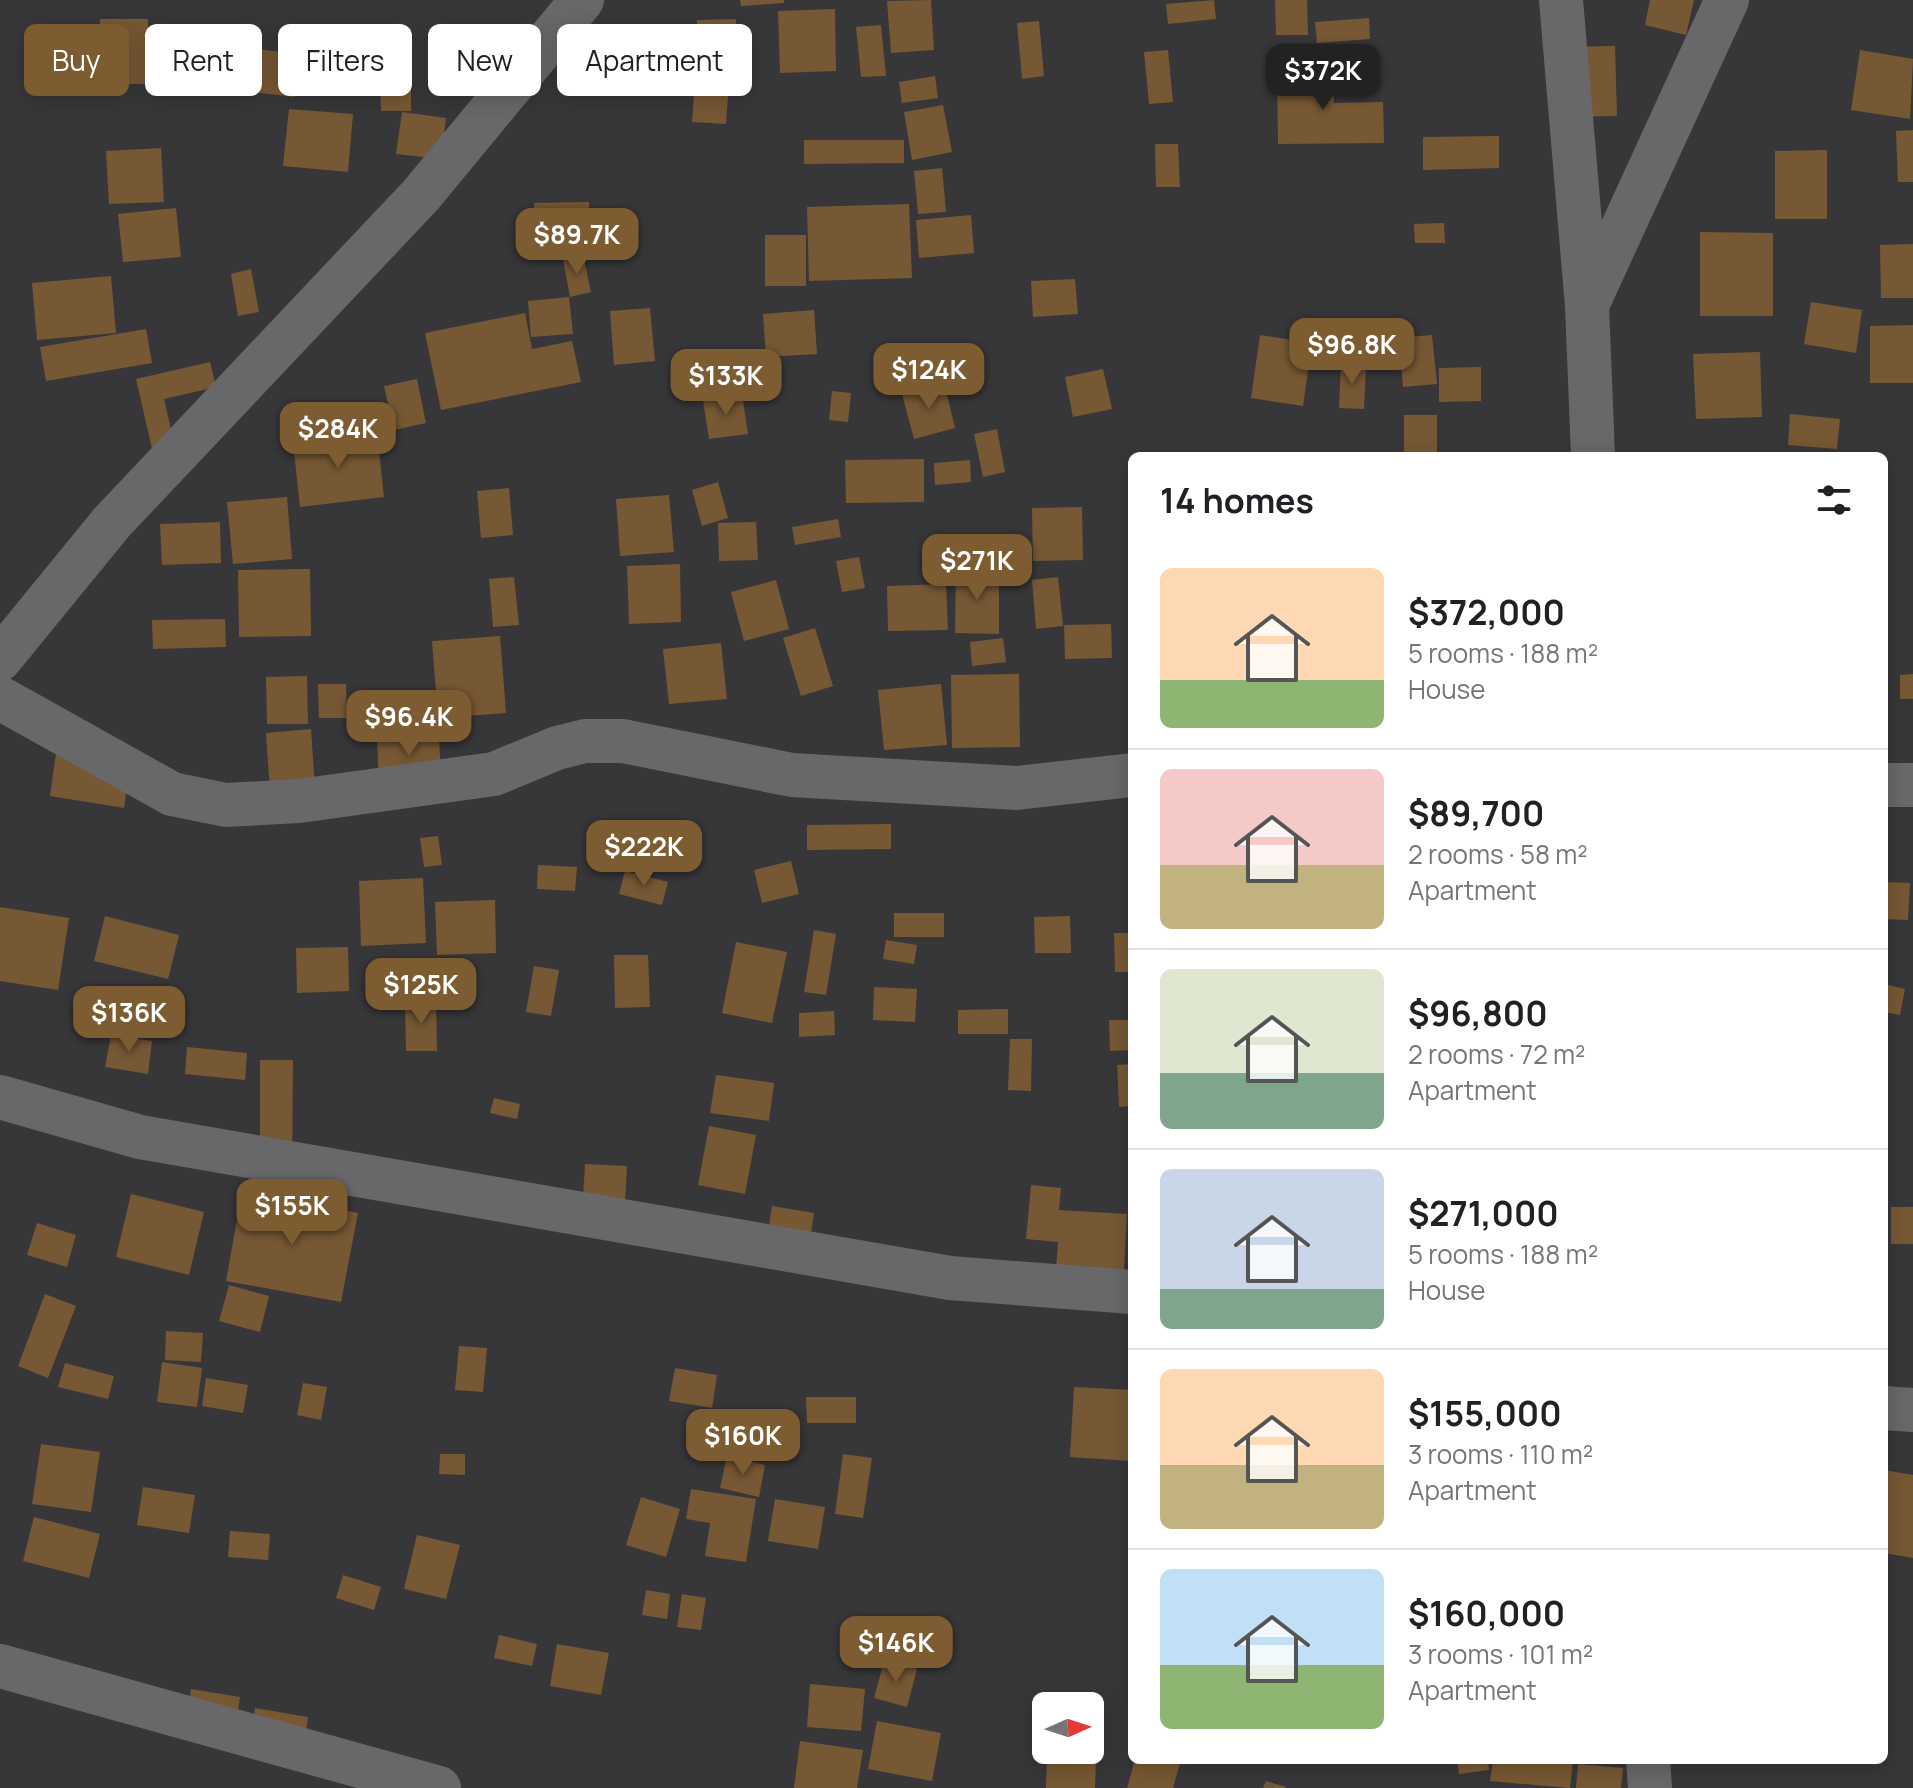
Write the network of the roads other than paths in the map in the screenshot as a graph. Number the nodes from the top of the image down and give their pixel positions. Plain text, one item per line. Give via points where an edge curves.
1 (582, 0) edge
2 (1561, 0) edge
3 (1727, 0) edge
4 (1587, 306) junction
5 (1593, 452) edge
6 (0, 659) edge
7 (0, 698) edge
8 (1128, 775) edge
9 (1888, 785) edge
10 (1913, 785) edge
11 (0, 1097) edge
12 (1128, 1292) edge
13 (1888, 1408) edge
14 (1913, 1410) edge
15 (0, 1666) edge
16 (1648, 1764) edge
17 (439, 1788) edge
18 (1650, 1788) edge

1 - 6 street via 421,195 112,522
2 - 4 street
3 - 4 street
4 - 5 street
7 - 8 street via 172,794 226,805 299,801 494,774 585,741 623,741 792,775 1017,788
9 - 10 street
11 - 12 street via 140,1137 919,1273
13 - 14 street
15 - 17 street
16 - 18 street

